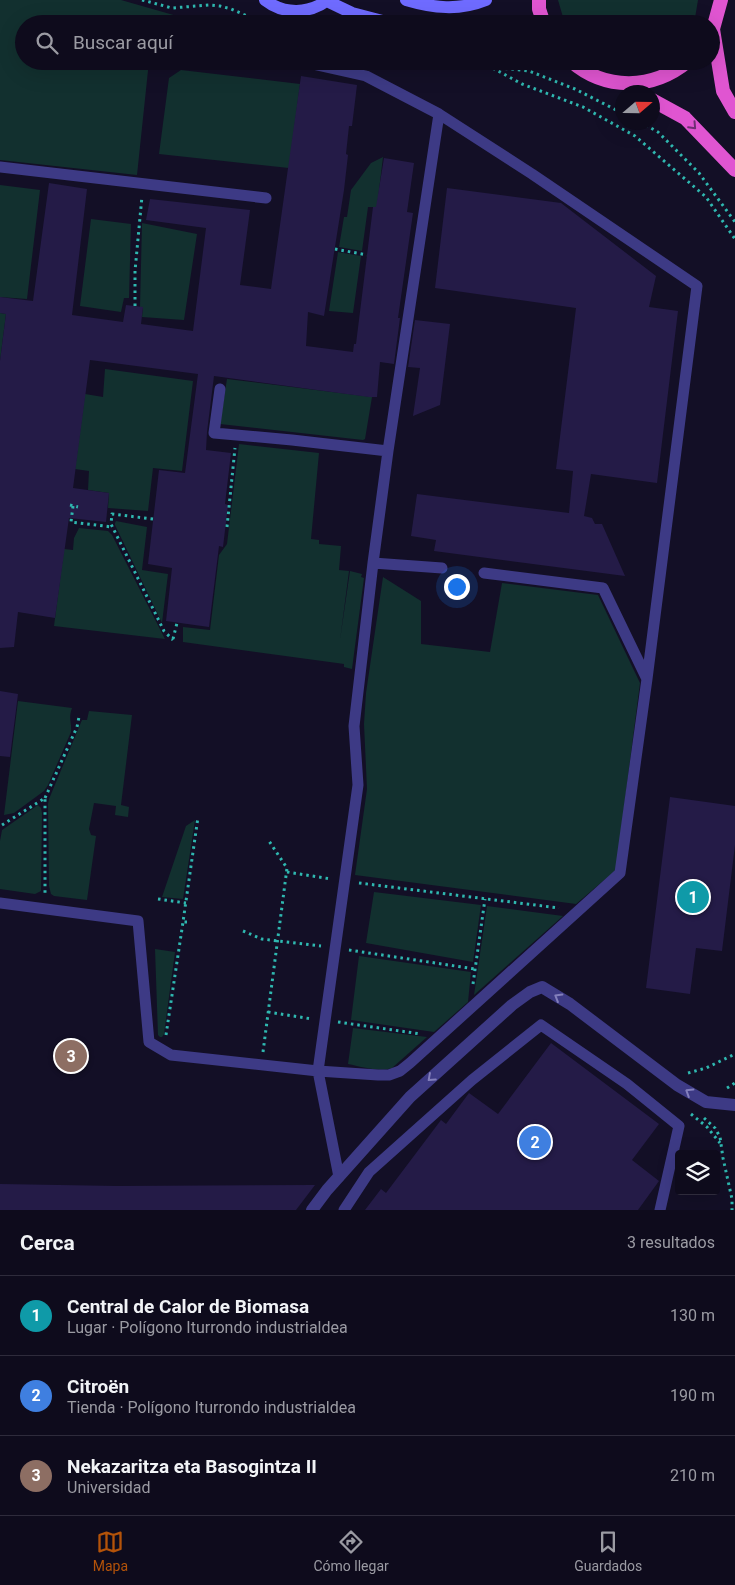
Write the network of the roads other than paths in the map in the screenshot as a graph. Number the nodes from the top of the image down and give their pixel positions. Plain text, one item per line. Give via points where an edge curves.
1 (265, 0) edge
2 (406, 0) edge
3 (486, 0) edge
4 (539, 0) edge
5 (720, 0) edge
6 (327, 1) edge
7 (360, 15) edge
8 (542, 15) edge
9 (716, 15) edge
10 (340, 70) edge
11 (582, 70) edge
12 (677, 70) edge
13 (719, 70) edge
14 (622, 83) junction
15 (626, 85) edge
16 (660, 104) edge
17 (735, 112) edge
18 (439, 114) junction
19 (0, 167) edge
20 (735, 170) edge
21 (266, 198) dead end
22 (220, 389) dead end
23 (388, 452) junction
24 (373, 563) junction
25 (442, 568) dead end
26 (484, 573) dead end
27 (647, 679) junction
28 (0, 903) edge
29 (318, 1071) junction
30 (735, 1105) edge
31 (338, 1177) junction
32 (312, 1210) edge
33 (344, 1210) edge
34 (660, 1210) edge

1 - 6 main road via 285,10 300,12
2 - 3 main road via 454,9
4 - 8 highway
5 - 9 highway
6 - 7 main road
10 - 18 lane via 366,76
11 - 14 highway via 600,79
12 - 14 highway via 650,81
13 - 17 highway via 723,91
14 - 15 highway
16 -> 20 highway via 685,118
18 - 23 lane
18 - 27 lane via 697,286
19 - 21 lane
22 - 23 lane via 214,433
23 - 24 lane
24 - 25 lane
24 - 29 lane via 354,726 358,785
26 - 27 lane via 603,588
27 - 29 lane via 620,872 400,1071 378,1076
28 - 29 lane via 138,921 149,1042 171,1055
29 - 31 lane
30 -> 31 street via 706,1102 678,1085 570,1004 542,987 512,1005 410,1097
31 - 32 street
33 - 34 lane via 369,1172 472,1080 540,1025 627,1084 679,1126

